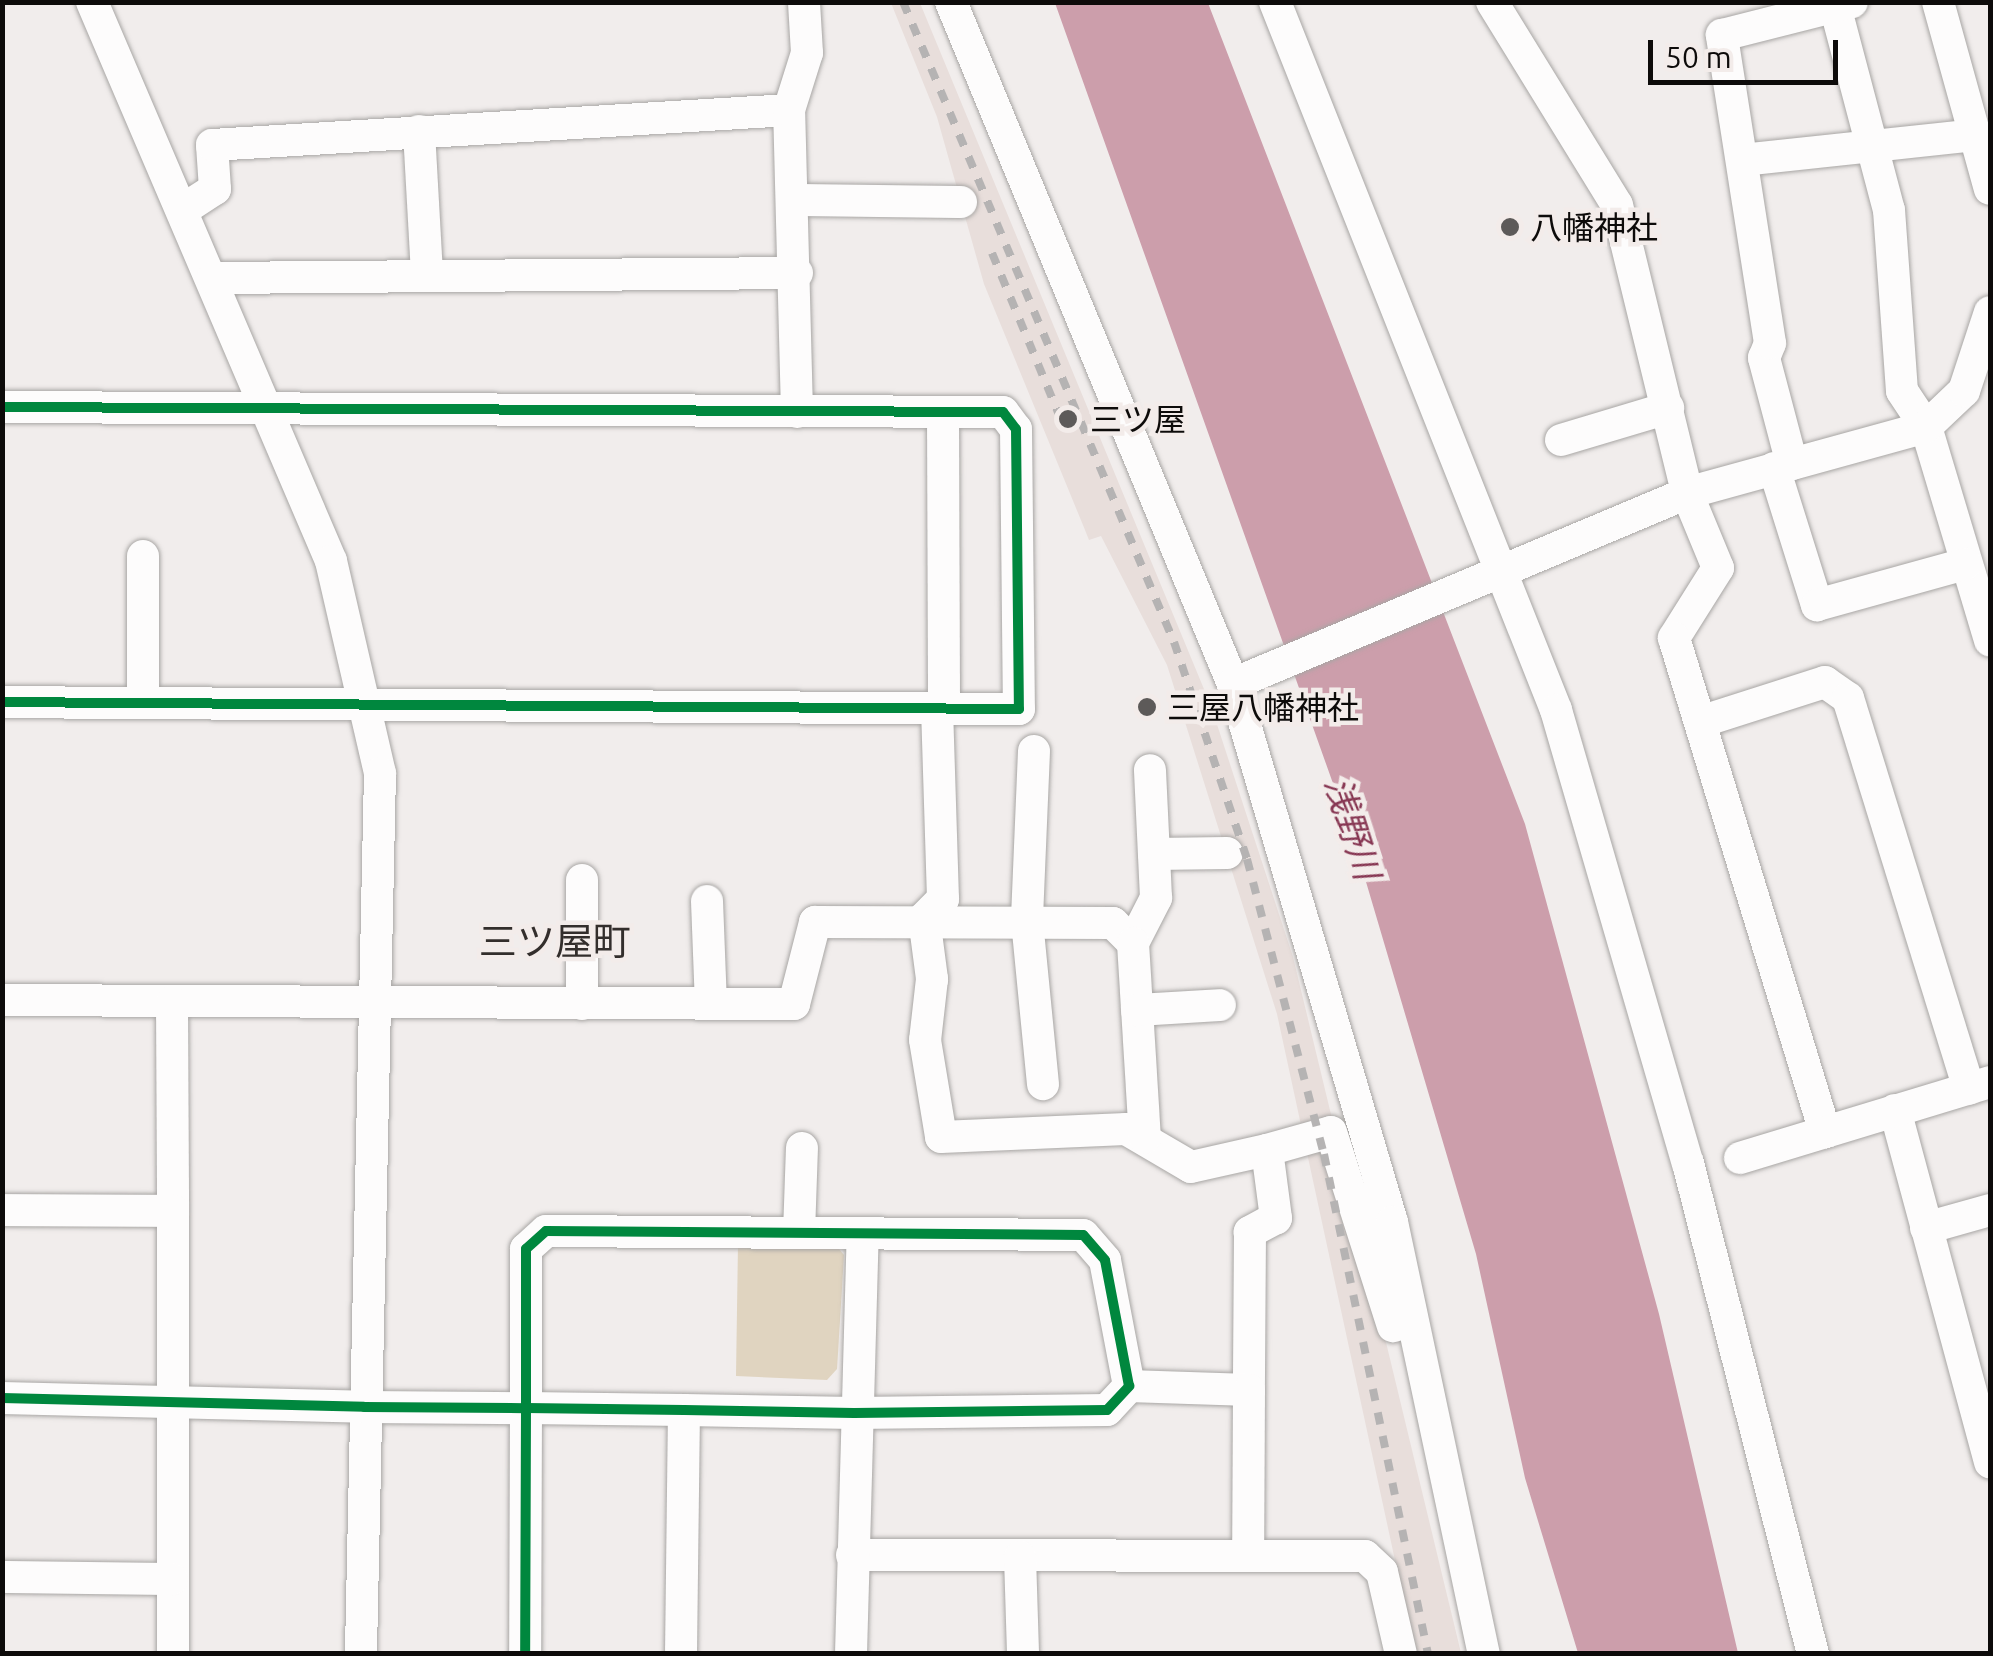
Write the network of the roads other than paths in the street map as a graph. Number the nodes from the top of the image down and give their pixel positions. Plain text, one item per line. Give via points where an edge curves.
1 (92, 2) edge
2 (804, 2) edge
3 (950, 2) edge
4 (1275, 2) edge
5 (1492, 2) edge
6 (1938, 2) edge
7 (1844, 4) edge
8 (789, 110) junction
9 (420, 131) junction
10 (1975, 134) junction
11 (1876, 148) junction
12 (1742, 160) junction
13 (1990, 189) edge
14 (796, 200) junction
15 (961, 202) dead end
16 (184, 209) junction
17 (797, 273) junction
18 (427, 276) junction
19 (212, 278) junction
20 (1990, 312) edge
21 (265, 402) junction
22 (2, 407) edge
23 (1668, 408) junction
24 (797, 412) junction
25 (942, 412) junction
26 (1926, 426) junction
27 (1561, 440) dead end
28 (1783, 466) junction
29 (1687, 493) junction
30 (144, 556) dead end
31 (1965, 564) junction
32 (1507, 570) junction
33 (1990, 641) edge
34 (1233, 684) junction
35 (2, 702) edge
36 (143, 702) junction
37 (362, 702) junction
38 (941, 712) junction
39 (1704, 721) junction
40 (1034, 751) dead end
41 (1150, 770) dead end
42 (1154, 854) junction
43 (1228, 854) dead end
44 (582, 880) dead end
45 (708, 901) dead end
46 (924, 918) junction
47 (1028, 921) junction
48 (1133, 943) junction
49 (2, 1000) edge
50 (172, 1002) junction
51 (378, 1004) junction
52 (582, 1004) junction
53 (712, 1004) junction
54 (1220, 1005) dead end
55 (1137, 1010) junction
56 (1043, 1084) dead end
57 (1980, 1085) edge
58 (1895, 1110) junction
59 (1825, 1132) junction
60 (1145, 1138) junction
61 (802, 1148) dead end
62 (1267, 1150) junction
63 (1740, 1158) dead end
64 (2, 1210) edge
65 (1990, 1210) edge
66 (174, 1211) junction
67 (1926, 1228) junction
68 (799, 1234) junction
69 (863, 1237) junction
70 (1419, 1375) junction
71 (1978, 1378) edge
72 (1128, 1386) junction
73 (1248, 1390) junction
74 (2, 1398) edge
75 (175, 1400) junction
76 (364, 1407) junction
77 (526, 1408) junction
78 (684, 1410) junction
79 (854, 1413) junction
80 (1990, 1462) edge
81 (852, 1555) junction
82 (1248, 1556) junction
83 (1020, 1557) junction
84 (2, 1577) edge
85 (172, 1579) junction
86 (173, 1654) edge
87 (361, 1654) edge
88 (525, 1654) edge
89 (681, 1654) edge
90 (851, 1654) edge
91 (1023, 1654) edge
92 (1401, 1654) edge
93 (1484, 1654) edge
94 (1812, 1654) edge

1 - 16 street
2 - 8 street via 807,53
3 - 34 street
4 - 32 street
5 - 23 street via 1617,205
6 - 10 street
7 - 11 street via 1860,126
7 - 12 street via 1722,35
8 - 9 street
8 - 14 street
9 - 16 street via 212,146 215,189
9 - 18 street
10 - 11 street
10 - 13 street
11 - 12 street
11 - 26 street via 1900,302 1902,391
12 - 28 street
14 - 15 street
14 - 17 street
16 - 19 street
17 - 18 street
17 - 24 street
18 - 19 street
19 - 21 street
20 - 26 street via 1964,391
21 - 22 street
21 - 24 street
21 - 37 street via 331,561
23 - 27 street
23 - 29 street
24 - 25 street
25 - 38 street
25 - 38 street via 1003,412 1016,429 1018,708
26 - 28 street
26 - 31 street
28 - 29 street
28 - 31 street via 1817,605
29 - 32 street
29 - 39 street via 1718,568 1674,638
30 - 36 street
31 - 33 street
32 - 34 street
32 - 94 street via 1632,961
34 - 70 street via 1350,1059
35 - 36 street
36 - 37 street
37 - 38 street
37 - 51 street via 380,773
38 - 46 street via 942,899
39 - 57 street via 1825,682 1848,698
39 - 59 street
40 - 47 street
41 - 42 street
42 - 43 street
42 - 48 street via 1156,898
44 - 52 street
45 - 53 street
46 - 47 street
46 - 53 street via 815,922 794,1004
46 - 60 street via 932,979 925,1040 941,1137 1126,1129
47 - 48 street via 1112,923
47 - 56 street
48 - 55 street
49 - 50 street
50 - 51 street
50 - 66 street
51 - 52 street
51 - 76 street
52 - 53 street
54 - 55 street
55 - 60 street
57 - 58 street
58 - 59 street
58 - 67 street
59 - 63 street
60 - 62 street via 1191,1167
61 - 68 street
62 - 70 street via 1331,1132 1403,1357
62 - 73 street via 1276,1218 1250,1232
64 - 66 street
65 - 67 street
66 - 75 street
67 - 71 street
68 - 69 street
68 - 77 street via 546,1231 526,1249
69 - 72 street via 1082,1235 1105,1260
69 - 79 street
70 - 93 street
71 - 80 street
72 - 73 street
72 - 79 street via 1108,1410
73 - 82 street
74 - 75 street
75 - 76 street
75 - 85 street
76 - 77 street
76 - 87 street
77 - 78 street
77 - 88 street
78 - 79 street
78 - 89 street
79 - 81 street
81 - 83 street
81 - 90 street
82 - 83 street
82 - 92 street via 1365,1556 1382,1572
83 - 91 street
84 - 85 street
85 - 86 street

